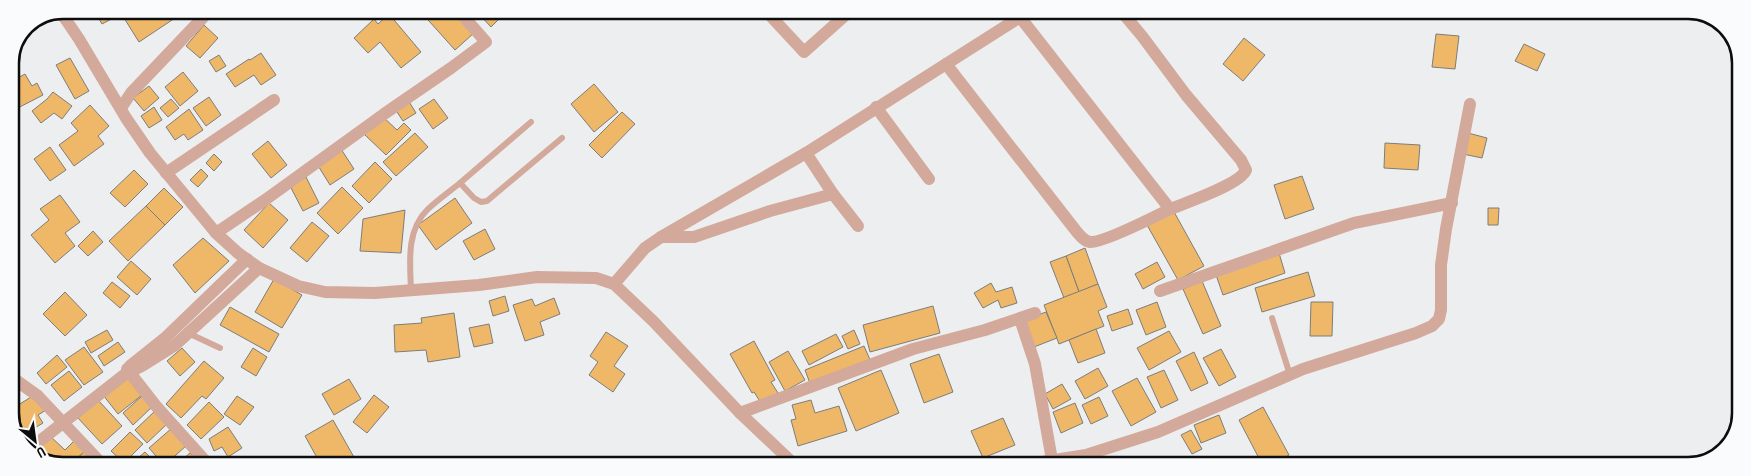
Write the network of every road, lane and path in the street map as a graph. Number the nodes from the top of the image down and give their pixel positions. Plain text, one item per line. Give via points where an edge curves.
1 (66, 19) edge
2 (201, 19) edge
3 (466, 19) edge
4 (773, 19) edge
5 (841, 19) edge
6 (1017, 19) edge
7 (1022, 19) edge
8 (1127, 19) edge
9 (946, 64) junction
10 (274, 100) dead end
11 (1470, 104) dead end
12 (876, 107) junction
13 (121, 108) junction
14 (530, 122) dead end
15 (562, 138) dead end
16 (806, 153) junction
17 (166, 173) junction
18 (929, 179) dead end
19 (460, 183) junction
20 (833, 194) junction
21 (1452, 203) junction
22 (1170, 209) junction
23 (858, 226) dead end
24 (216, 233) junction
25 (661, 237) junction
26 (247, 259) junction
27 (259, 268) junction
28 (614, 284) junction
29 (411, 290) junction
30 (1160, 291) dead end
31 (1035, 313) dead end
32 (1272, 318) dead end
33 (1020, 319) junction
34 (184, 329) junction
35 (220, 348) dead end
36 (127, 372) junction
37 (1290, 375) junction
38 (19, 382) edge
39 (740, 413) junction
40 (62, 422) junction
41 (33, 445) edge
42 (95, 457) edge
43 (202, 457) edge
44 (787, 457) edge
45 (1051, 457) edge
46 (1072, 457) edge

1 - 13 street
2 - 13 street via 131,93
3 - 24 street via 486,42
4 - 5 street via 804,52
6 - 9 street
7 - 22 street
8 - 22 street via 1245,166 1244,173 1232,182
9 - 12 street
9 - 22 street via 1088,242 1100,240
10 - 17 street
11 - 21 street
12 - 16 street
12 - 18 street
13 - 17 street
14 - 19 lane
15 - 19 lane via 487,201 474,198
16 - 20 street
16 - 25 street
17 - 24 street
19 - 29 lane via 427,210 416,224 410,249
20 - 23 street
20 - 25 street via 694,237
21 - 30 street via 1354,223
21 - 37 street via 1441,265 1439,319 1416,333
24 - 26 street
25 - 28 street via 645,248
26 - 27 street
26 - 34 street
27 - 29 street via 298,286 325,292
27 - 34 street
28 - 29 street via 596,278 537,277
28 - 39 street
31 - 33 street
32 - 37 lane
33 - 39 street via 913,349
33 - 45 street via 1035,364
34 - 35 lane
34 - 36 street via 142,366
36 - 40 street
36 - 43 street
37 - 46 street via 1158,432
38 - 40 street via 36,394
39 - 44 street
40 - 41 street
40 - 42 street

